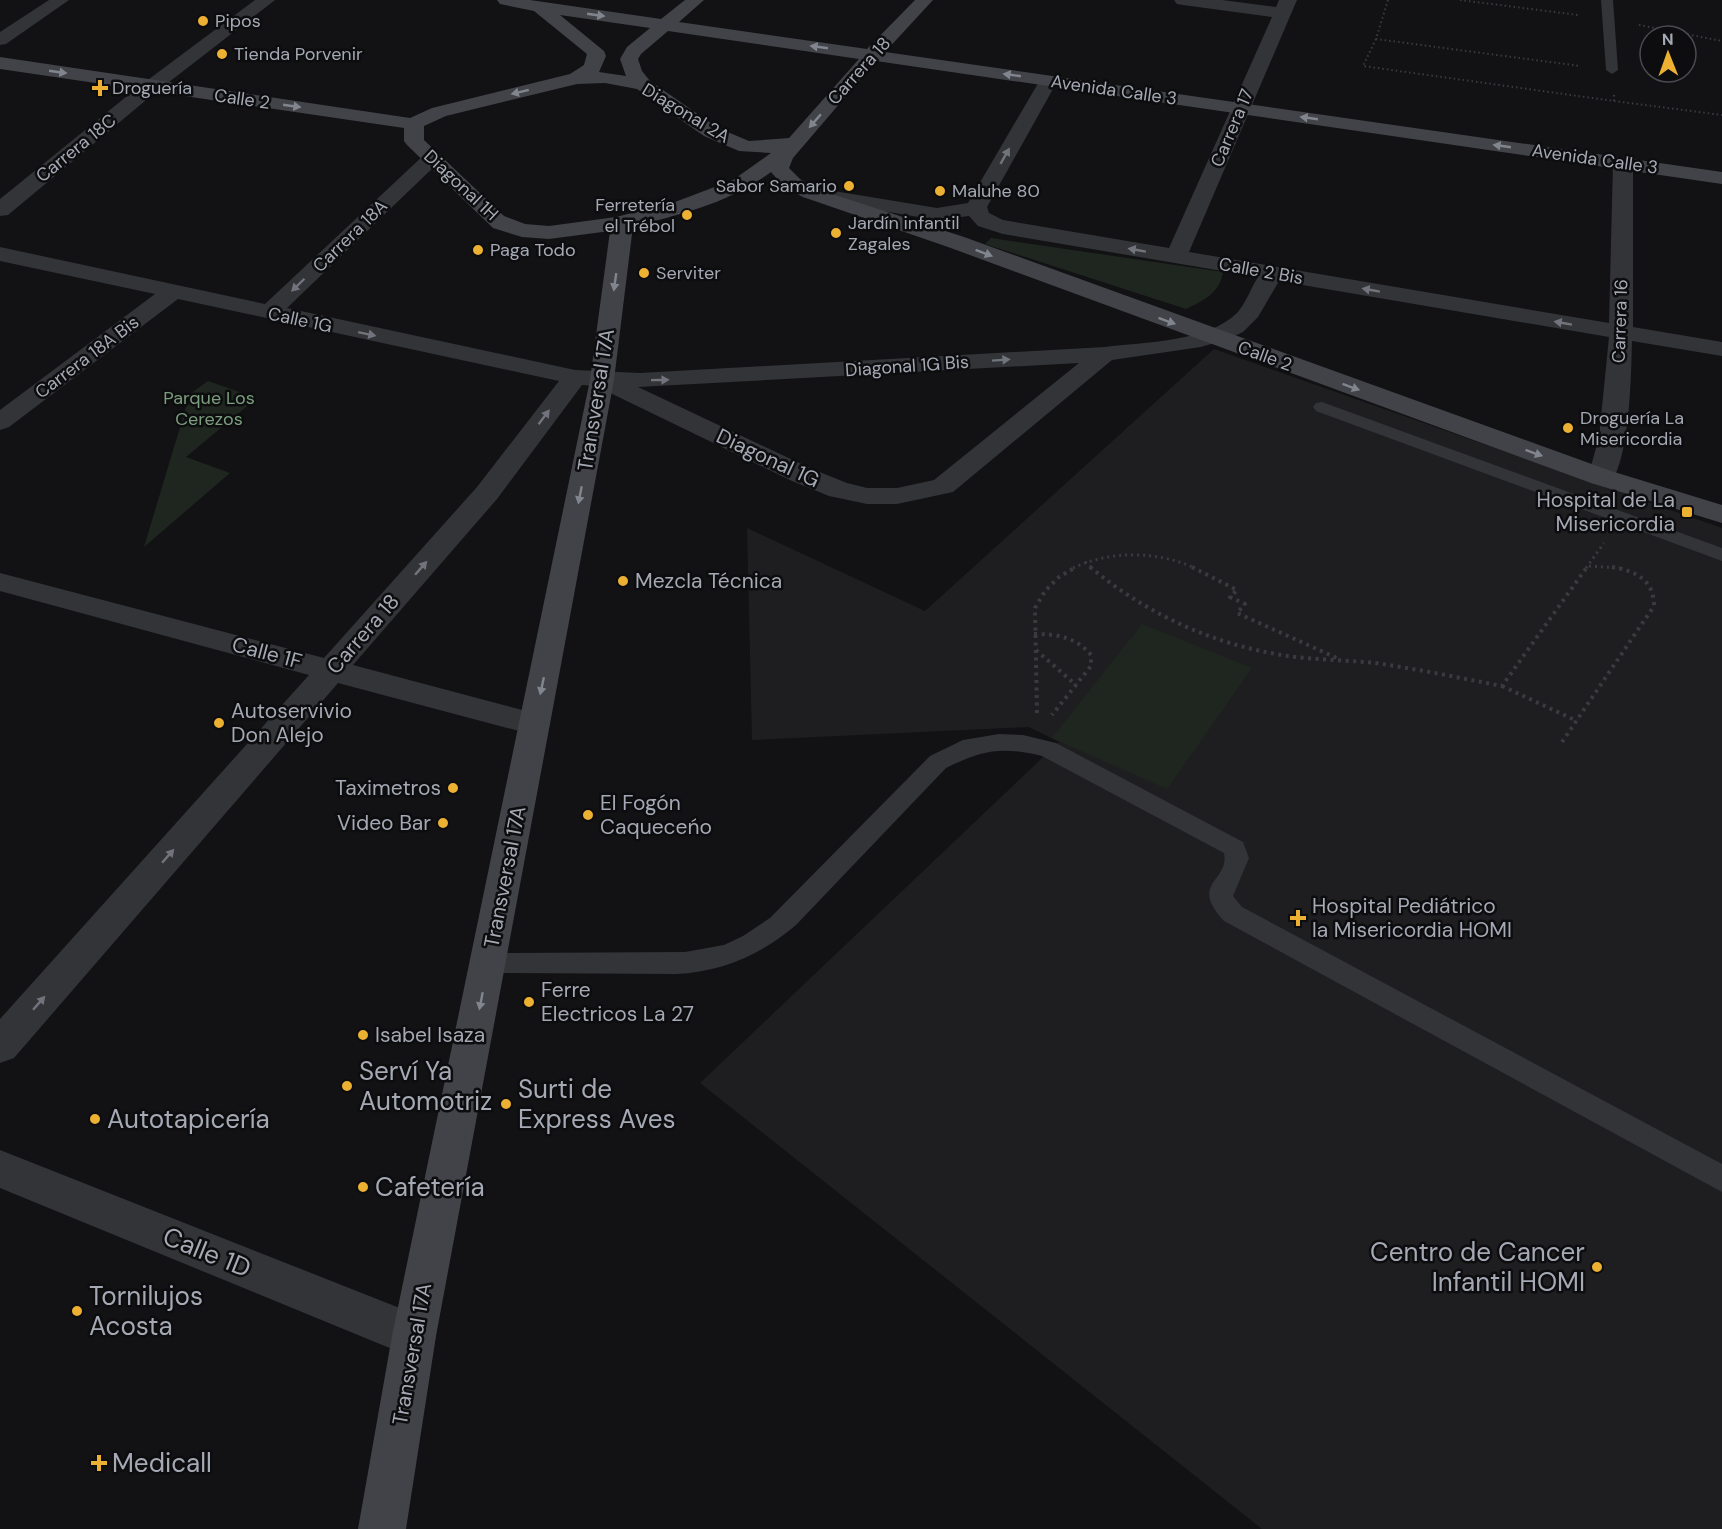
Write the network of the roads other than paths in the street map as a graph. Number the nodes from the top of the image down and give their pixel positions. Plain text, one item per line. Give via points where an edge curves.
1 (60, 0) edge
2 (266, 0) edge
3 (506, 0) edge
4 (695, 0) edge
5 (924, 0) edge
6 (1183, 0) edge
7 (1607, 0) edge
8 (1285, 6) edge
9 (538, 7) junction
10 (666, 25) junction
11 (0, 40) edge
12 (872, 55) junction
13 (0, 63) edge
14 (1612, 70) road end
15 (577, 78) junction
16 (1049, 80) junction
17 (643, 85) junction
18 (152, 86) junction
19 (1240, 108) junction
20 (414, 124) junction
21 (711, 132) junction
22 (795, 143) junction
23 (432, 158) junction
24 (1623, 163) junction
25 (1722, 178) edge
26 (810, 193) junction
27 (694, 201) junction
28 (976, 207) junction
29 (0, 210) edge
30 (622, 224) junction
31 (525, 230) joint
32 (0, 254) edge
33 (1176, 257) junction
34 (1272, 273) junction
35 (174, 291) junction
36 (269, 313) junction
37 (1621, 332) junction
38 (1212, 337) junction
39 (1722, 349) edge
40 (1105, 354) junction
41 (588, 378) junction
42 (1322, 407) dead end
43 (0, 422) edge
44 (1459, 426) junction
45 (1437, 449) junction
46 (1601, 477) junction
47 (1722, 514) edge
48 (1722, 555) edge
49 (0, 582) edge
50 (332, 670) junction
51 (534, 724) junction
52 (488, 963) junction
53 (0, 1046) edge
54 (0, 1168) edge
55 (1722, 1179) edge
56 (414, 1336) junction
57 (382, 1529) edge

1 - 11 street
2 - 18 street, Carrera 18C
3 - 9 street, Avenida Calle 3
4 - 10 street
5 - 12 street, Carrera 18
6 - 8 street
7 - 14 lane
8 - 19 street, Carrera 17
9 -> 10 street, Avenida Calle 3
9 - 15 street via 595,51 592,69
12 -> 10 street, Avenida Calle 3
10 - 17 street via 642,42 629,59
16 -> 12 street, Avenida Calle 3
12 -> 22 street, Carrera 18
13 -> 18 street, Calle 2
15 - 17 street, Diagonal 2A via 605,77
15 -> 20 street via 439,112
16 - 19 street, Avenida Calle 3
28 -> 16 street
17 - 21 street, Diagonal 2A
18 -> 20 street, Calle 2
18 - 29 street, Carrera 18C
24 -> 19 street, Avenida Calle 3
19 - 33 street, Carrera 17
20 - 23 street, Diagonal 1H via 414,141
21 - 22 street, Diagonal 2A via 746,147
21 - 27 street, Carrera 18 via 734,164 723,182
22 - 26 street, Carrera 18 via 779,168 789,181
22 - 27 street, Carrera 18 via 732,188
23 - 31 street, Diagonal 1H via 501,223
23 -> 36 street, Carrera 18A
24 - 25 street, Avenida Calle 3
24 - 37 street, Carrera 16
26 - 27 street, Carrera 18 via 770,190
26 - 28 street via 937,214
26 -> 38 street, Calle 2 via 956,242
27 - 30 street, Carrera 18
33 -> 28 street, Calle 2 Bis via 992,224 977,214
30 - 31 street, Carrera 18 via 573,231
30 -> 41 street, Transversal 17A
32 - 35 street, Calle 1G
33 - 34 street, Calle 2 Bis
37 -> 34 street, Calle 2 Bis
34 - 38 street, Diagonal 1G Bis via 1245,318
35 - 36 street, Calle 1G
35 - 43 street, Carrera 18A Bis
36 -> 41 street, Calle 1G
37 - 39 street, Calle 2 Bis
37 - 46 street, Carrera 16 via 1612,437
38 - 40 street, Diagonal 1G Bis
38 -> 44 street, Calle 2
41 -> 40 street, Diagonal 1G Bis via 677,380
40 - 41 street, Diagonal 1G via 943,486 897,496 867,496 839,490
50 -> 41 street, Carrera 18
41 -> 51 street, Transversal 17A
42 - 45 lane
44 - 45 lane
44 -> 46 street, Calle 2
45 - 48 lane
46 - 47 street, Calle 2
49 - 50 street, Calle 1F
50 - 51 street, Calle 1F
53 -> 50 street, Carrera 18
51 - 52 street, Transversal 17A
52 - 55 lane via 676,963 709,960 736,951 765,937 787,918 938,762 952,753 980,745 1039,739 1048,748 1235,848 1238,863 1220,894 1233,914
52 -> 56 street, Transversal 17A
54 - 56 street, Calle 1D
56 - 57 street, Transversal 17A

